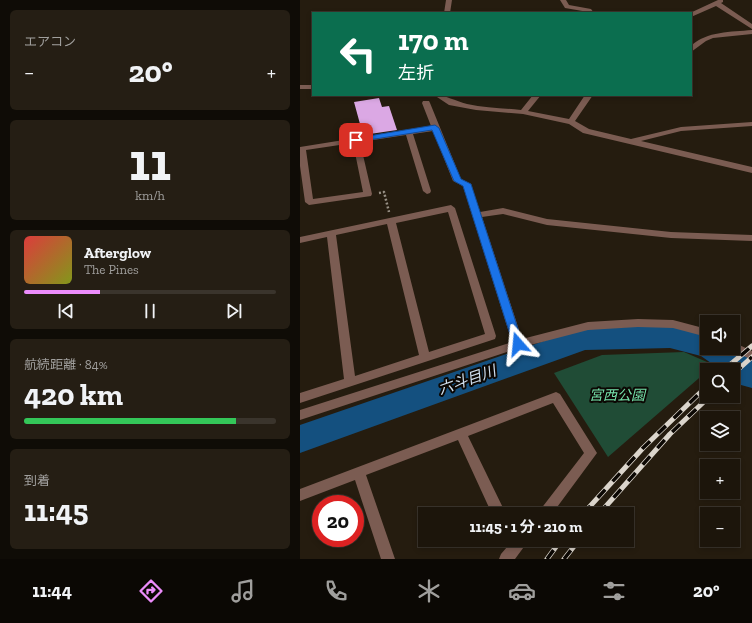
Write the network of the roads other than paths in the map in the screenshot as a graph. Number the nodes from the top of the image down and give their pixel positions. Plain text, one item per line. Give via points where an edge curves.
1 (449, 0) edge
2 (563, 0) edge
3 (723, 0) edge
4 (716, 3) junction
5 (447, 12) edge
6 (590, 12) edge
7 (692, 15) edge
8 (752, 27) edge
9 (752, 32) edge
10 (692, 49) edge
11 (300, 87) edge
12 (312, 87) edge
13 (440, 96) edge
14 (536, 96) edge
15 (588, 96) edge
16 (426, 103) dead end
17 (523, 112) junction
18 (571, 122) junction
19 (752, 124) edge
20 (435, 128) junction
21 (409, 132) junction
22 (356, 140) junction
23 (631, 141) junction
24 (301, 149) edge
25 (752, 170) edge
26 (427, 191) dead end
27 (476, 215) junction
28 (390, 220) junction
29 (752, 228) edge
30 (331, 233) junction
31 (749, 238) edge
32 (300, 240) edge
33 (700, 330) edge
34 (518, 344) junction
35 (740, 350) edge
36 (752, 356) edge
37 (425, 357) junction
38 (350, 381) junction
39 (300, 398) edge
40 (300, 415) edge
41 (461, 433) junction
42 (359, 472) junction
43 (300, 495) edge
44 (495, 507) edge
45 (549, 507) edge
46 (388, 559) edge

1 - 5 street
2 - 6 street via 567,7
3 - 4 street
4 - 7 street
4 - 8 street
9 - 10 street via 714,36 704,39
11 - 12 street
13 - 17 street via 452,103 476,108
14 - 17 street
15 - 18 street
16 - 20 street
17 - 18 street
18 - 23 street via 586,131
19 - 23 street via 681,129
20 - 21 street
20 - 27 street via 458,181 467,184
21 - 22 street
21 - 26 street
22 - 24 street
22 - 24 street via 368,194 309,202
23 - 25 street
27 - 31 street via 503,211 547,222 671,235
27 - 34 street
28 - 30 street
28 - 37 street
28 - 37 street via 451,208 491,336
29 - 31 street
30 - 32 street
30 - 38 street
33 - 34 street via 673,324 588,326
34 - 40 street
35 - 36 street
37 - 38 street
38 - 39 street
41 - 42 street
41 - 44 street
41 - 45 street via 556,397 591,453
42 - 43 street
42 - 46 street

